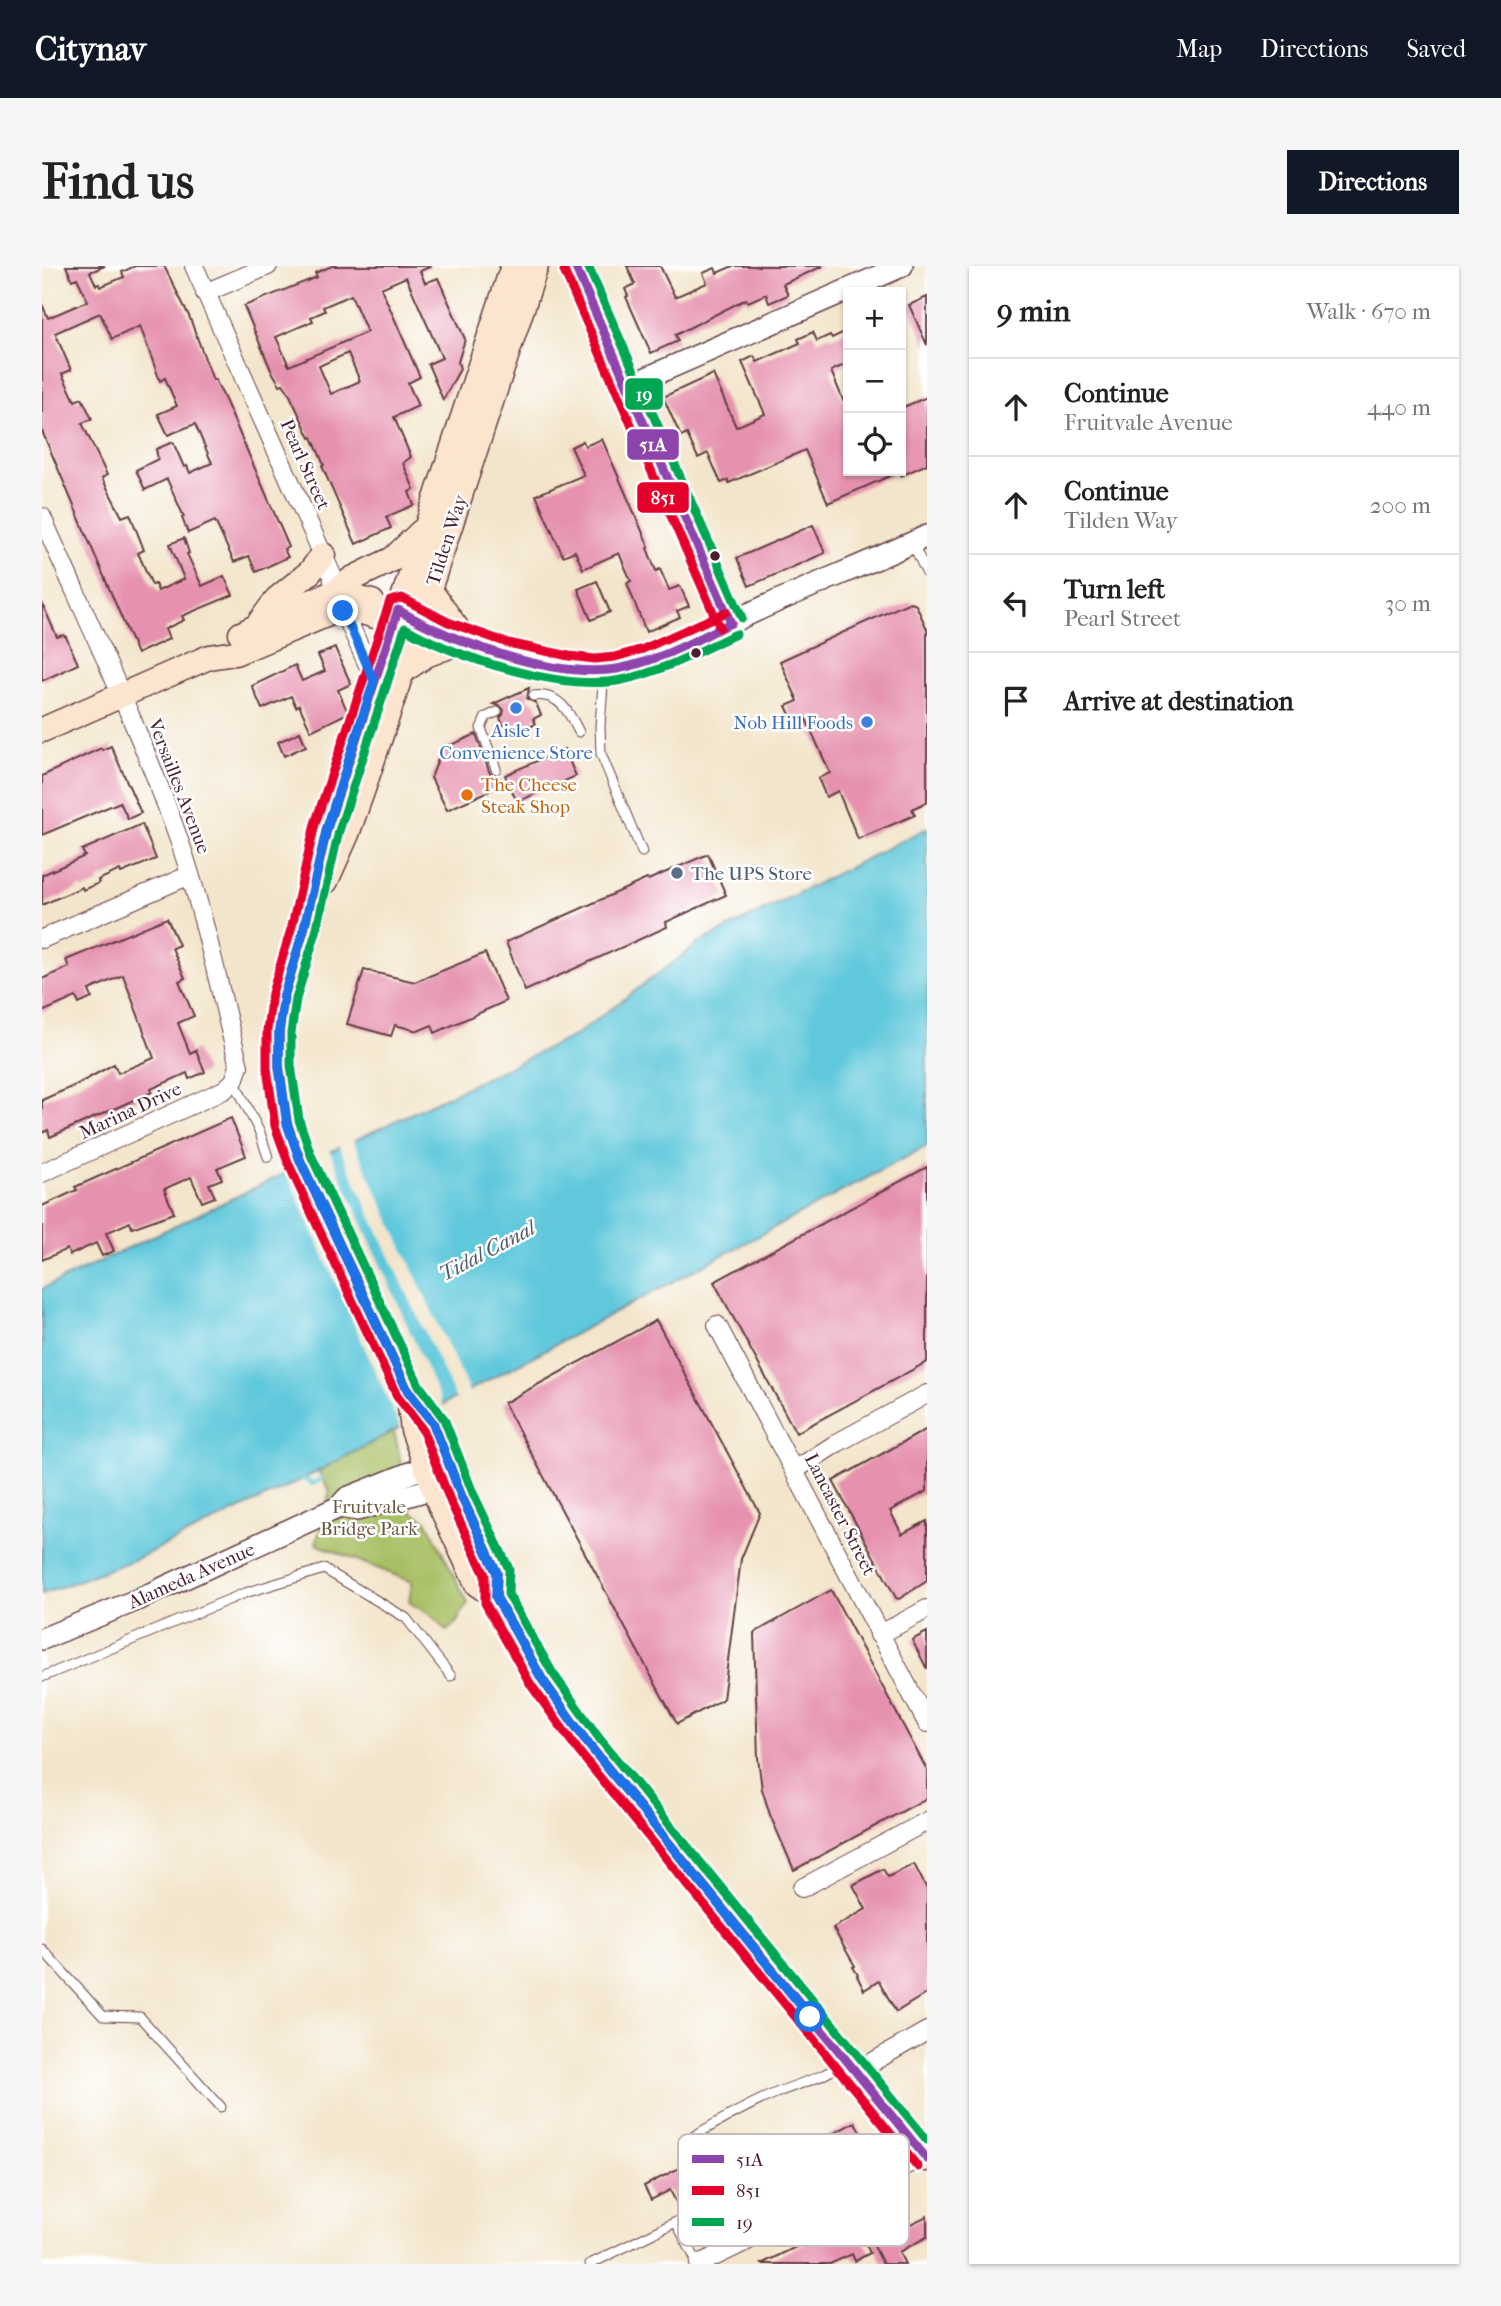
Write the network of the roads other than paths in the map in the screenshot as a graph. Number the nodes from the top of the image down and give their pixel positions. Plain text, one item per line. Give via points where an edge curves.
1 (194, 266) edge
2 (268, 266) edge
3 (513, 266) edge
4 (536, 266) edge
5 (575, 266) edge
6 (902, 266) edge
7 (205, 293) junction
8 (628, 386) junction
9 (42, 517) edge
10 (426, 526) junction
11 (920, 540) edge
12 (323, 555) junction
13 (927, 574) edge
14 (429, 589) junction
15 (339, 602) junction
16 (404, 619) junction
17 (731, 623) junction
18 (258, 626) junction
19 (465, 640) junction
20 (209, 657) junction
21 (604, 670) junction
22 (401, 672) junction
23 (374, 681) junction
24 (121, 694) junction
25 (533, 696) dead end
26 (497, 712) dead end
27 (42, 730) edge
28 (579, 732) dead end
29 (496, 769) dead end
30 (642, 852) dead end
31 (190, 874) junction
32 (304, 929) junction
33 (42, 939) edge
34 (234, 1081) junction
35 (268, 1157) dead end
36 (42, 1173) edge
37 (717, 1325) dead end
38 (927, 1394) edge
39 (927, 1405) edge
40 (423, 1426) junction
41 (452, 1470) junction
42 (795, 1470) junction
43 (430, 1477) junction
44 (496, 1597) junction
45 (927, 1609) edge
46 (879, 1635) junction
47 (42, 1639) edge
48 (451, 1676) dead end
49 (42, 1677) edge
50 (927, 1723) edge
51 (927, 1821) edge
52 (802, 1888) dead end
53 (42, 1949) edge
54 (927, 2031) edge
55 (851, 2066) junction
56 (222, 2107) dead end
57 (697, 2134) edge
58 (906, 2134) edge
59 (909, 2137) edge
60 (926, 2158) edge
61 (909, 2166) edge
62 (678, 2226) edge
63 (689, 2246) edge
64 (737, 2246) edge
65 (590, 2264) edge
66 (698, 2264) edge

1 - 7 street, Pearl Street
2 - 7 street
3 - 10 main road, Tilden Way
4 - 14 main road, Tilden Way
5 - 8 street
6 - 8 street
7 - 12 street, Pearl Street
8 - 17 street
9 - 24 street, Versailles Avenue
10 - 15 main road via 393,559 352,579
10 - 16 main road, Tilden Way
11 - 13 lane
11 - 17 street
12 - 15 street, Pearl Street
12 - 18 main road via 277,599
14 - 16 main road, Tilden Way
14 - 19 main road
15 - 16 main road
15 - 18 main road
15 - 20 main road via 333,612 235,653
15 - 23 street, Pearl Street
16 - 19 street
16 - 22 main road, Tilden Way
16 - 23 main road, Tilden Way
17 - 21 street via 652,658
18 - 20 main road
19 - 21 street via 549,667
19 - 22 main road via 426,655
20 - 24 main road
21 - 30 lane via 601,754
22 - 32 main road, Tilden Way via 347,834
23 - 32 main road, Tilden Way via 327,828
24 - 27 main road
24 - 31 street, Versailles Avenue
25 - 28 lane via 561,702
26 - 29 lane via 486,717 481,729
31 - 33 street
31 - 34 street, Versailles Avenue via 239,1066
32 - 40 main road, Tilden Way via 289,974 279,1032 279,1066 290,1133
34 - 35 lane
34 - 36 street, Marina Drive via 224,1090
37 - 42 street, Lancaster Street
38 - 42 street
39 - 42 street via 815,1465
40 - 41 main road
40 - 43 main road
41 - 43 street
41 - 44 main road via 497,1573
42 - 46 street, Lancaster Street
43 - 44 main road via 477,1584
43 - 47 street, Alameda Avenue via 347,1498 338,1507 137,1600
44 - 55 main road via 542,1679 589,1745
45 - 46 street
46 - 50 street, Lancaster Street
48 - 49 lane via 406,1618 324,1569 245,1592
51 - 52 street
53 - 56 lane via 103,2016 140,2017
54 - 55 street
55 - 57 lane via 777,2092
55 - 58 main road
59 - 60 main road
60 - 61 street
62 - 65 lane via 676,2222
63 - 66 lane
64 - 66 street

